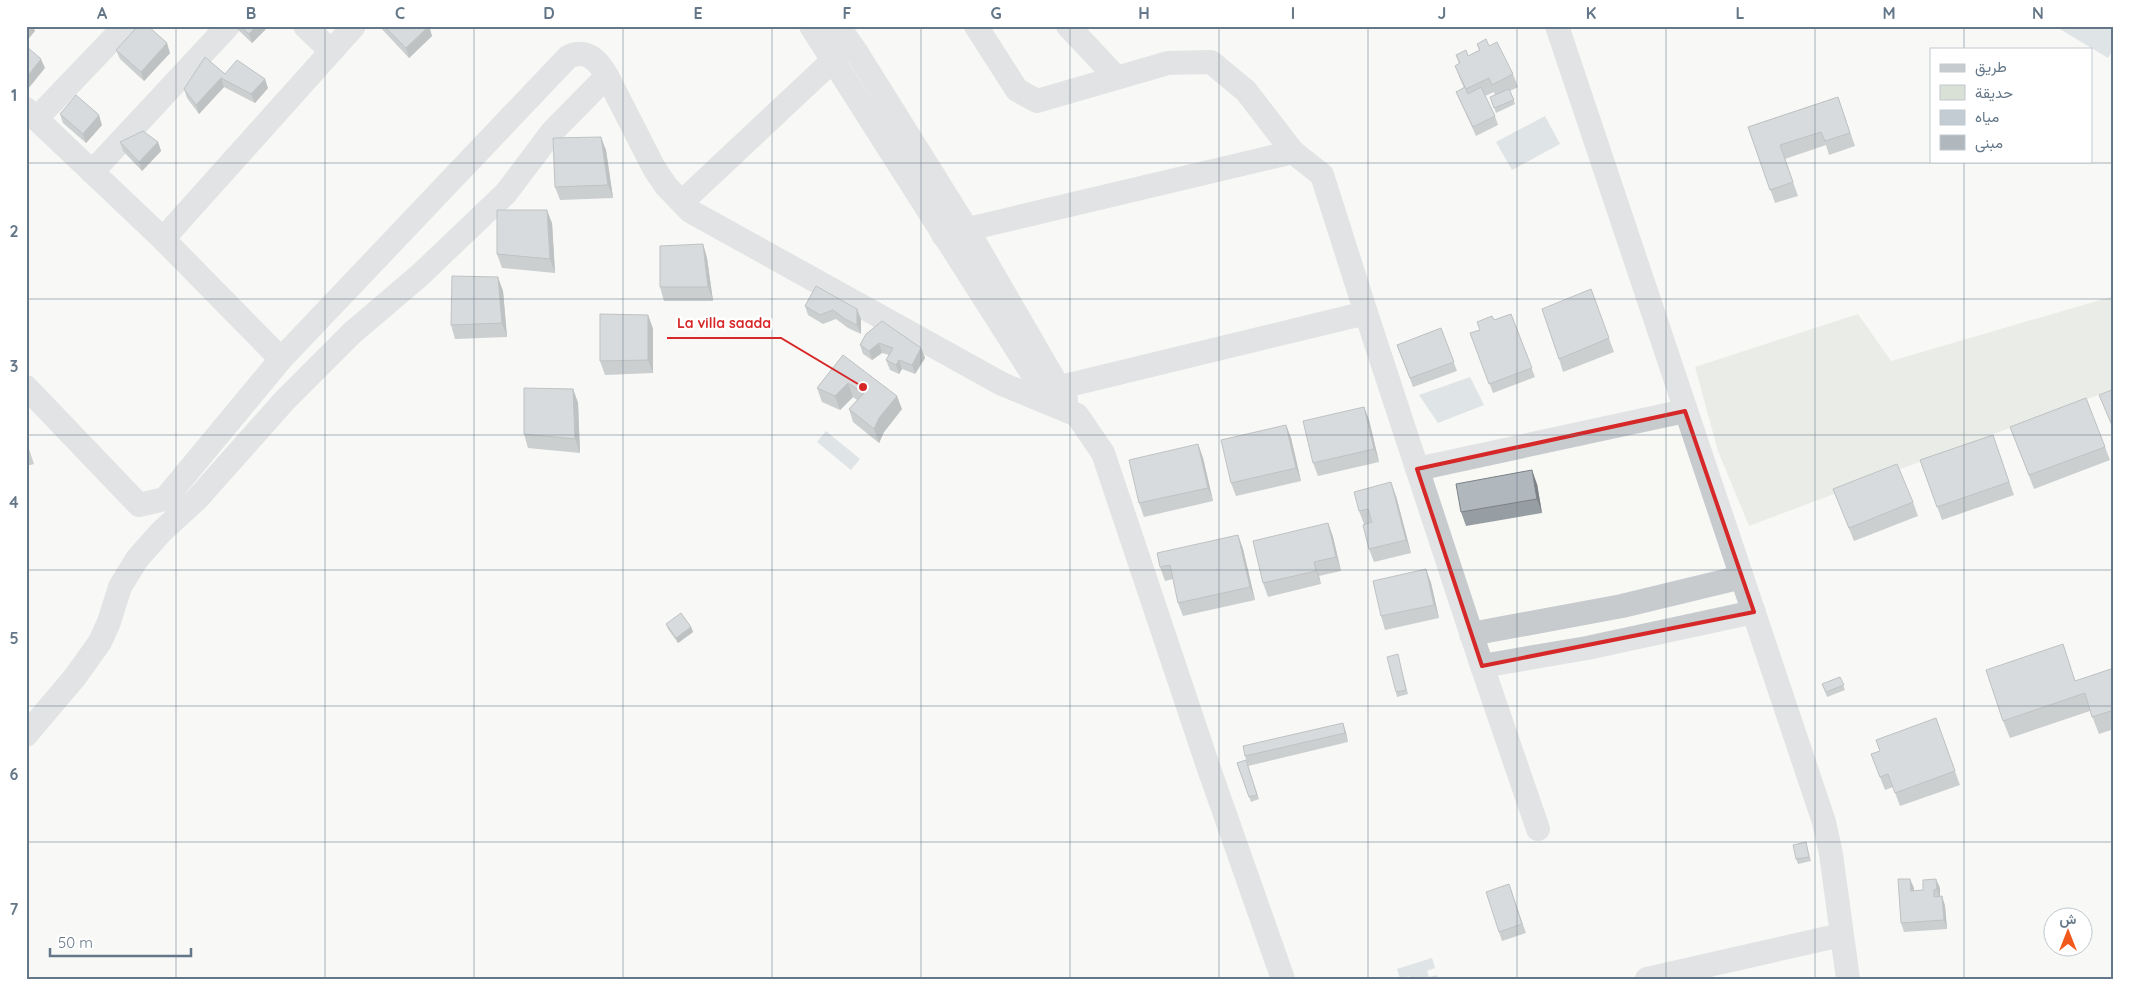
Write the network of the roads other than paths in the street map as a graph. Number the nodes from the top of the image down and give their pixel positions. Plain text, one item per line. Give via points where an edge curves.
1 (124, 26) edge
2 (228, 26) edge
3 (305, 26) edge
4 (354, 26) edge
5 (812, 26) edge
6 (976, 26) edge
7 (1068, 26) edge
8 (1557, 26) edge
9 (841, 43) edge
10 (331, 51) junction
11 (607, 76) junction
12 (1116, 77) junction
13 (31, 114) edge
14 (1293, 152) junction
15 (92, 172) junction
16 (682, 202) junction
17 (966, 229) junction
18 (942, 235) junction
19 (162, 239) junction
20 (1366, 313) junction
21 (281, 360) junction
22 (26, 387) edge
23 (1050, 394) junction
24 (1685, 411) junction
25 (1417, 469) junction
26 (1742, 578) junction
27 (1754, 612) junction
28 (1574, 616) junction
29 (1471, 634) junction
30 (1587, 648) junction
31 (1482, 666) junction
32 (26, 736) edge
33 (1538, 829) dead end
34 (1841, 935) junction
35 (1283, 979) edge
36 (1647, 979) edge
37 (1848, 979) edge

1 - 13 street
2 - 15 street
3 - 10 street
4 - 10 street
5 - 9 street
6 - 12 street via 1017,90 1037,101
7 - 12 street
8 - 24 street
9 - 16 street
9 - 17 street
9 - 18 street
10 - 19 street
11 - 16 street via 654,168
11 - 21 street via 586,54 576,53 568,57
11 - 32 street via 552,132 506,193 420,275 352,333 285,400 197,499 161,532 120,587 100,642 75,678
12 - 14 street via 1168,63 1211,62 1246,91
13 - 15 street
14 - 17 street
14 - 20 street via 1322,176
15 - 19 street
16 - 23 street via 704,220 1002,384
17 - 18 street
17 - 23 street
18 - 23 street
19 - 21 street
20 - 23 street
20 - 25 street
21 - 22 street via 166,499 139,505
23 - 35 street via 1077,416 1103,453
24 - 25 street
24 - 26 street
25 - 29 street
26 - 27 street
26 - 28 street
27 - 30 street
27 - 34 street via 1824,822
28 - 29 street
28 - 30 street
29 - 31 street
30 - 31 street
31 - 33 street
34 - 36 street
34 - 37 street

